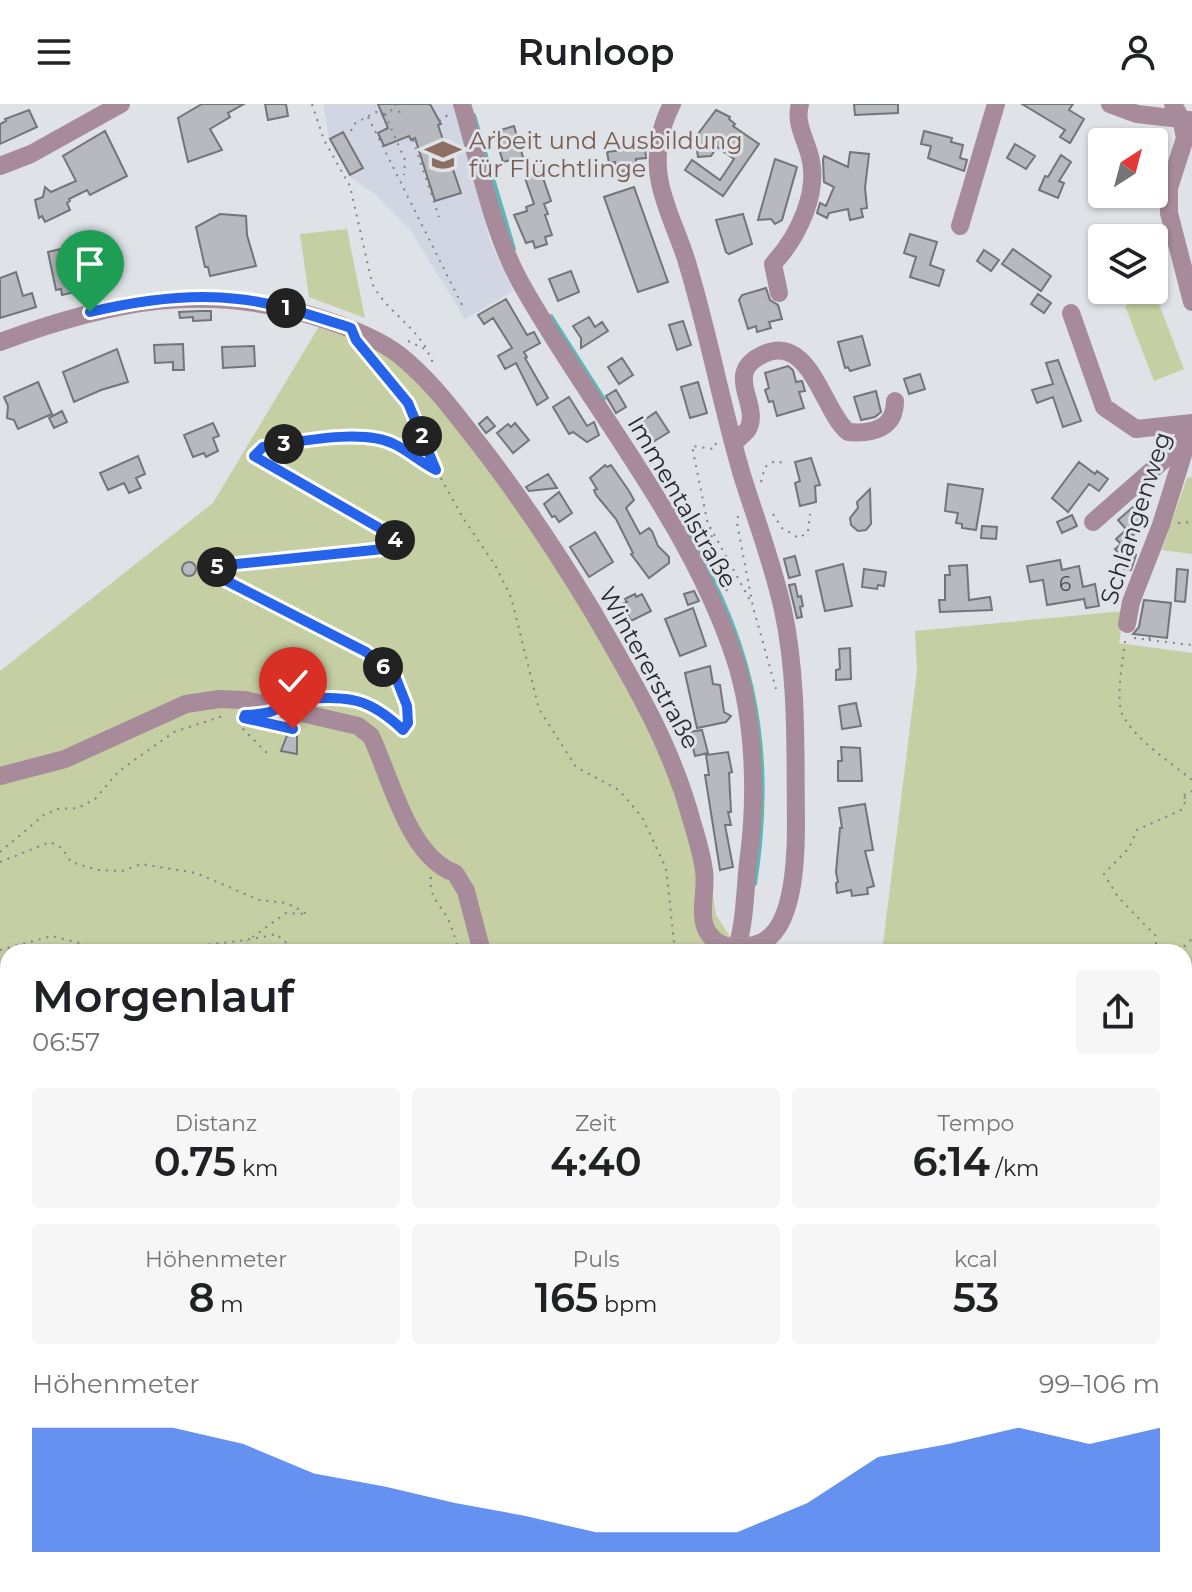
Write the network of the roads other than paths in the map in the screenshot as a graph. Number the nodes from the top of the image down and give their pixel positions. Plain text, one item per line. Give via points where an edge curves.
1 (121, 104) edge
2 (672, 104) edge
3 (800, 104) edge
4 (996, 104) edge
5 (1110, 104) edge
6 (455, 109) edge
7 (1182, 114) edge
8 (0, 166) edge
9 (960, 226) dead end
10 (779, 293) dead end
11 (1192, 302) edge
12 (1071, 313) dead end
13 (0, 342) edge
14 (895, 401) dead end
15 (1192, 425) edge
16 (726, 441) junction
17 (1093, 522) dead end
18 (1127, 624) road end
19 (0, 776) edge
20 (480, 944) edge
21 (719, 944) edge
22 (737, 944) edge
23 (757, 944) edge

1 - 8 street
2 - 16 street via 658,150 660,183 686,260
3 - 10 street via 797,114 811,157 811,197 801,224 773,264
4 - 9 street
5 - 7 street via 1137,114
6 - 22 street, Immentalstraße via 521,285 659,501 699,572 736,661 746,711 754,818
7 - 11 street via 1185,138 1169,188 1169,213
12 - 15 street via 1104,407 1136,429
13 - 21 street, Wintererstraße via 118,305 208,297 302,312 351,328 395,352 436,388 523,502 655,723 679,774 705,874 704,922
14 - 16 street via 890,421 879,430 848,432 832,416 812,371 798,358 773,351 758,356 746,371 743,383 752,415 748,430
15 - 17 street via 1175,450
15 - 18 street, Schlangenweg
16 - 23 street via 773,570 789,642 795,727 796,850 789,903 767,941
19 - 20 street via 65,759 186,704 219,699 245,700 281,717 358,726 371,736 419,844 455,873 466,891

